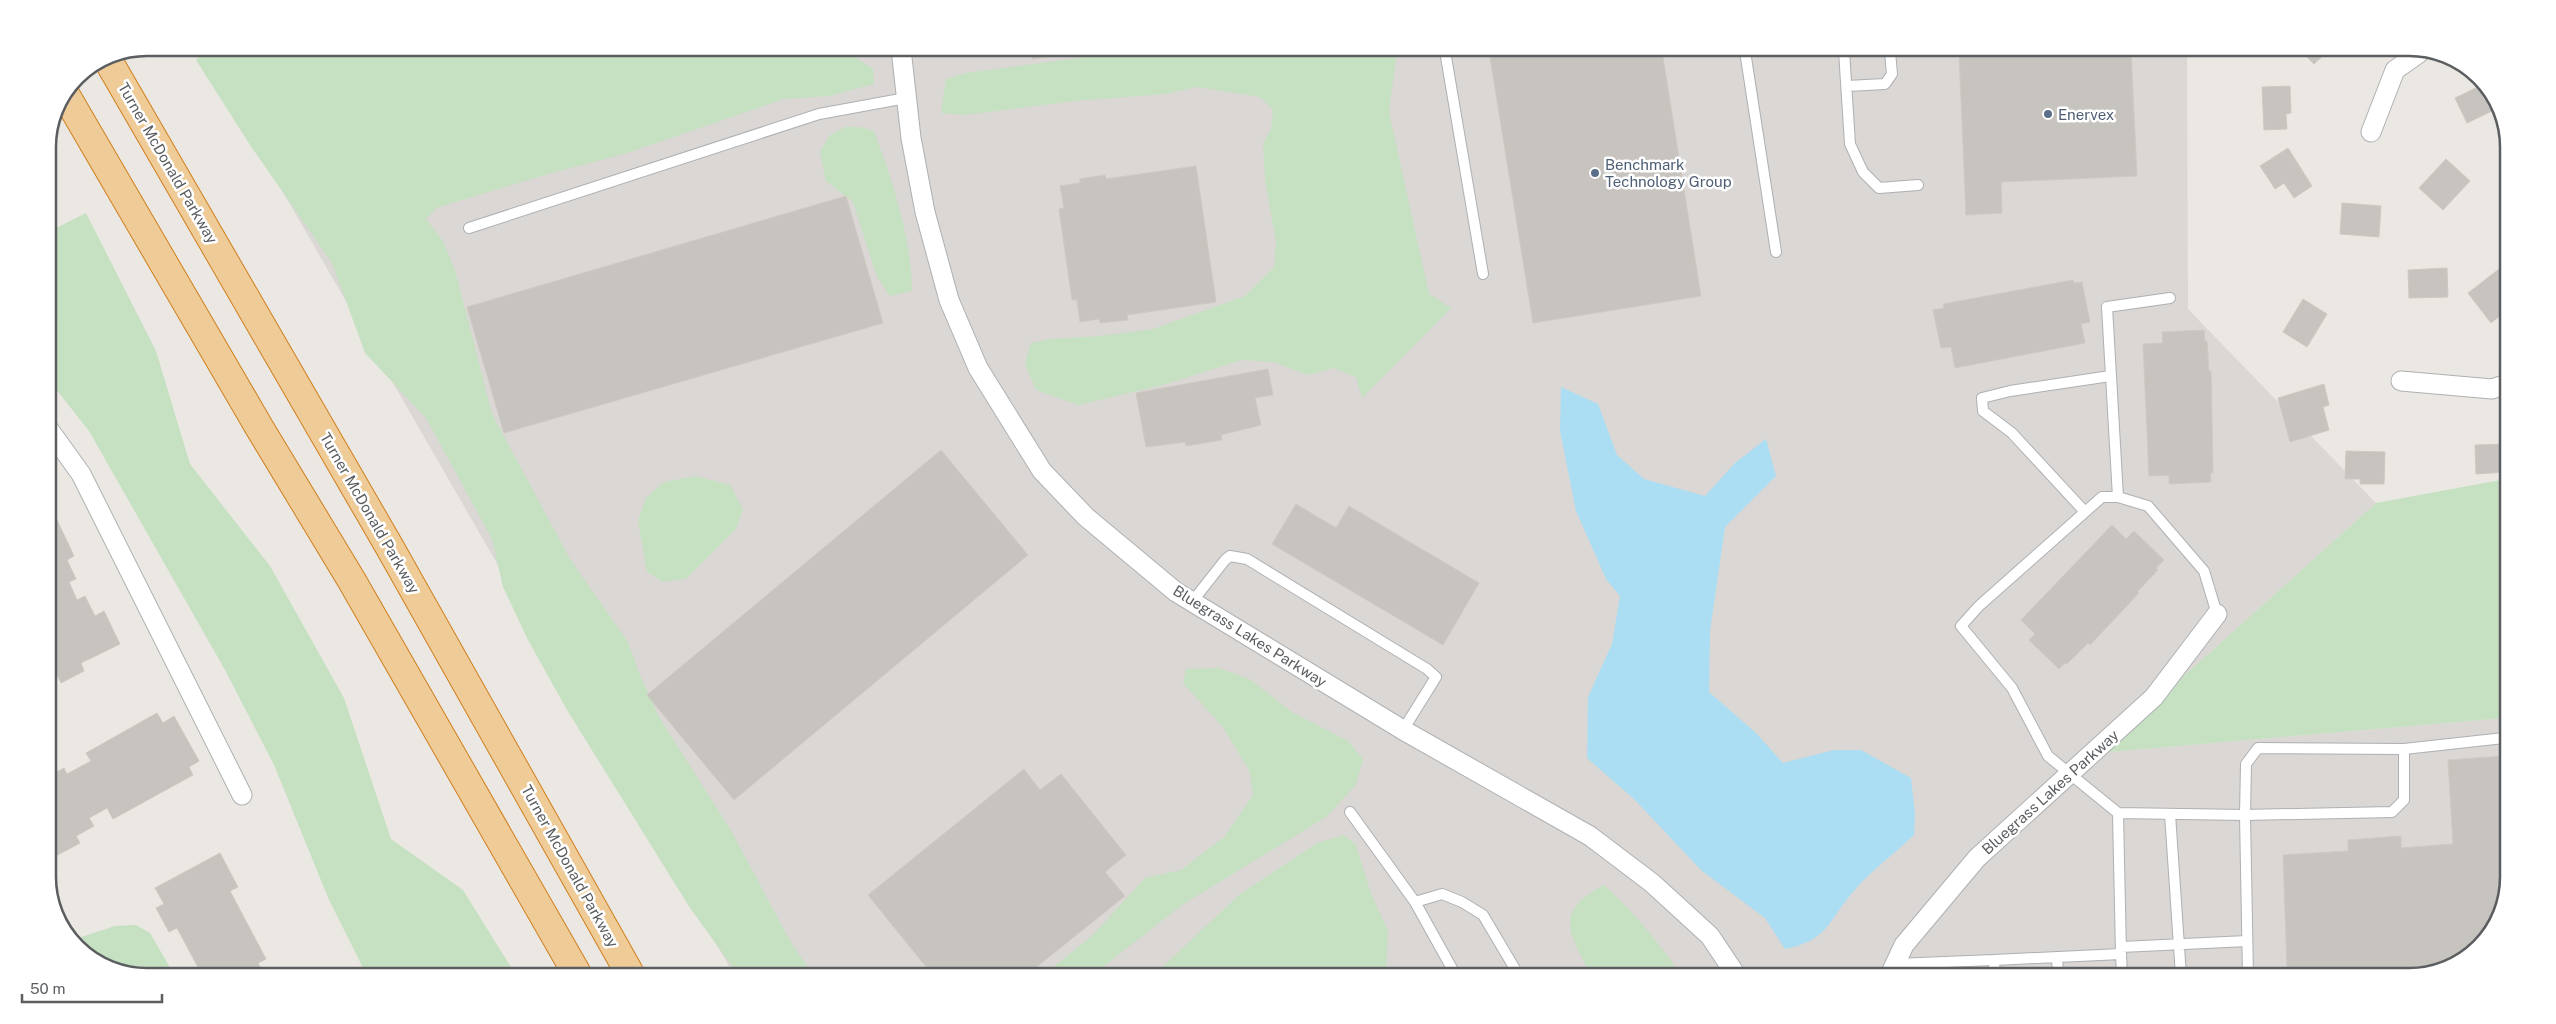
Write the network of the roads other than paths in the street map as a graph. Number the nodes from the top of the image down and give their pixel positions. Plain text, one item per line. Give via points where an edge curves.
1 (902, 56) edge
2 (1446, 56) edge
3 (1746, 56) edge
4 (1844, 56) edge
5 (1890, 56) edge
6 (2413, 56) edge
7 (110, 65) edge
8 (1847, 86) junction
9 (906, 98) junction
10 (69, 101) edge
11 (2371, 132) dead end
12 (1918, 185) dead end
13 (469, 228) dead end
14 (1776, 252) dead end
15 (1483, 274) dead end
16 (2170, 298) dead end
17 (2110, 376) junction
18 (2401, 381) dead end
19 (2500, 386) edge
20 (56, 439) edge
21 (2118, 497) junction
22 (2085, 512) junction
23 (1192, 602) junction
24 (2218, 614) joint
25 (1403, 730) junction
26 (2500, 738) edge
27 (2404, 749) junction
28 (2071, 774) junction
29 (242, 795) dead end
30 (1350, 812) dead end
31 (2118, 813) junction
32 (2170, 814) junction
33 (2245, 815) junction
34 (1415, 902) junction
35 (2247, 941) junction
36 (2179, 944) junction
37 (2121, 950) junction
38 (2057, 957) junction
39 (1994, 960) junction
40 (574, 968) edge
41 (627, 968) edge
42 (1452, 968) edge
43 (1514, 968) edge
44 (1731, 968) edge
45 (1894, 968) edge
46 (1913, 968) edge
47 (1994, 968) edge
48 (2058, 968) edge
49 (2122, 968) edge
50 (2180, 968) edge
51 (2248, 968) edge

1 - 9 street, Bluegrass Lakes Parkway
2 - 15 lane
3 - 14 lane
4 - 8 lane
5 - 8 lane via 1892,74 1885,84
6 - 11 street via 2395,70
7 - 41 highway, Turner McDonald Parkway via 389,546
8 - 12 lane via 1850,144 1863,172 1879,188
9 - 13 lane via 819,114
9 - 23 street, Bluegrass Lakes Parkway via 914,157 938,266 978,368 1042,471 1086,517
10 - 40 highway via 258,427 352,581
16 - 17 lane via 2107,307
17 - 21 lane
17 - 22 lane via 1982,398 1983,411 2012,433
18 - 19 street via 2492,389
20 - 29 street via 81,474
21 - 22 lane via 2102,497
21 - 24 lane via 2148,506 2204,571
22 - 28 lane via 1979,606 1961,626 2012,688 2048,756
23 - 25 street, Bluegrass Lakes Parkway
23 - 25 lane via 1230,556 1247,559 1427,668 1436,677
24 - 28 street, Bluegrass Lakes Parkway via 2154,697
25 - 44 street, Bluegrass Lakes Parkway via 1590,836 1652,883 1710,936
26 - 27 lane
27 - 33 lane via 2404,800 2392,812
27 - 33 lane via 2258,748 2246,764
28 - 31 lane
28 - 45 street, Bluegrass Lakes Parkway via 1977,858 1904,945
30 - 34 lane
31 - 32 lane
31 - 37 lane
32 - 33 lane
32 - 36 lane
33 - 35 lane
34 - 42 lane
34 - 43 lane via 1442,894 1483,915
35 - 36 lane
35 - 51 lane
36 - 37 lane
36 - 50 lane
37 - 38 lane
37 - 49 lane
38 - 39 lane
38 - 48 lane
39 - 46 lane
39 - 47 lane

